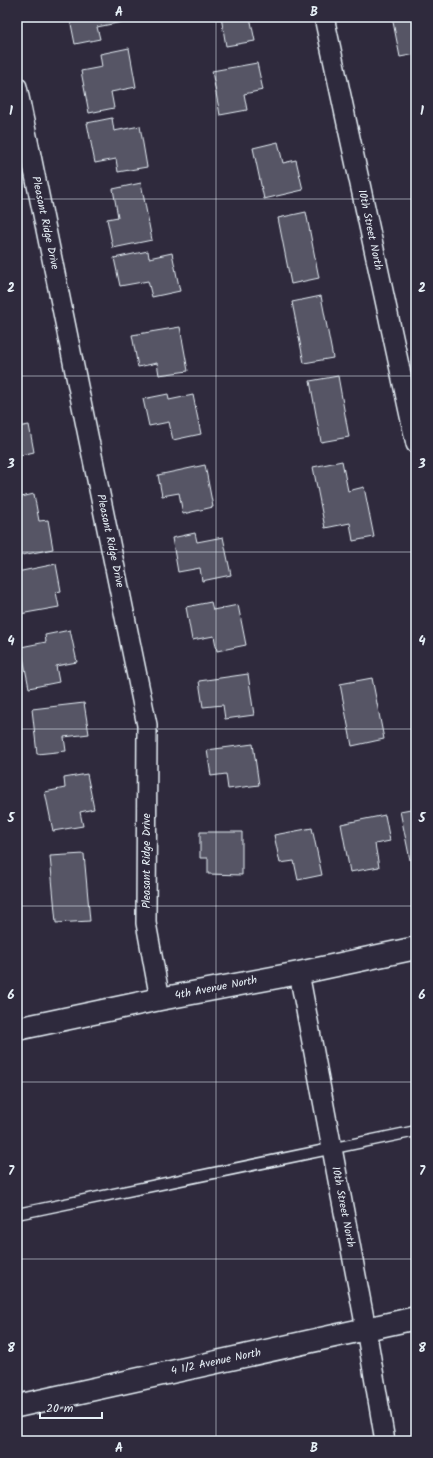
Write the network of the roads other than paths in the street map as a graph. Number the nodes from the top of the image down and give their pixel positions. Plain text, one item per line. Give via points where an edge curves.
1 (324, 17) edge
2 (17, 87) edge
3 (416, 444) edge
4 (416, 948) edge
5 (299, 973) junction
6 (160, 999) junction
7 (17, 1029) edge
8 (416, 1131) edge
9 (332, 1148) junction
10 (17, 1214) edge
11 (416, 1318) edge
12 (366, 1329) junction
13 (17, 1406) edge
14 (385, 1441) edge

1 - 3 street, 10th Street North
2 - 6 street, Pleasant Ridge Drive via 147,725 146,923
4 - 5 street, 4th Avenue North
5 - 6 street, 4th Avenue North
5 - 9 street, 10th Street North
6 - 7 street, 4th Avenue North
8 - 9 lane
9 - 10 lane
9 - 12 street, 10th Street North
11 - 12 street, 4 1/2 Avenue North
12 - 13 street, 4 1/2 Avenue North
12 - 14 street, 10th Street North

